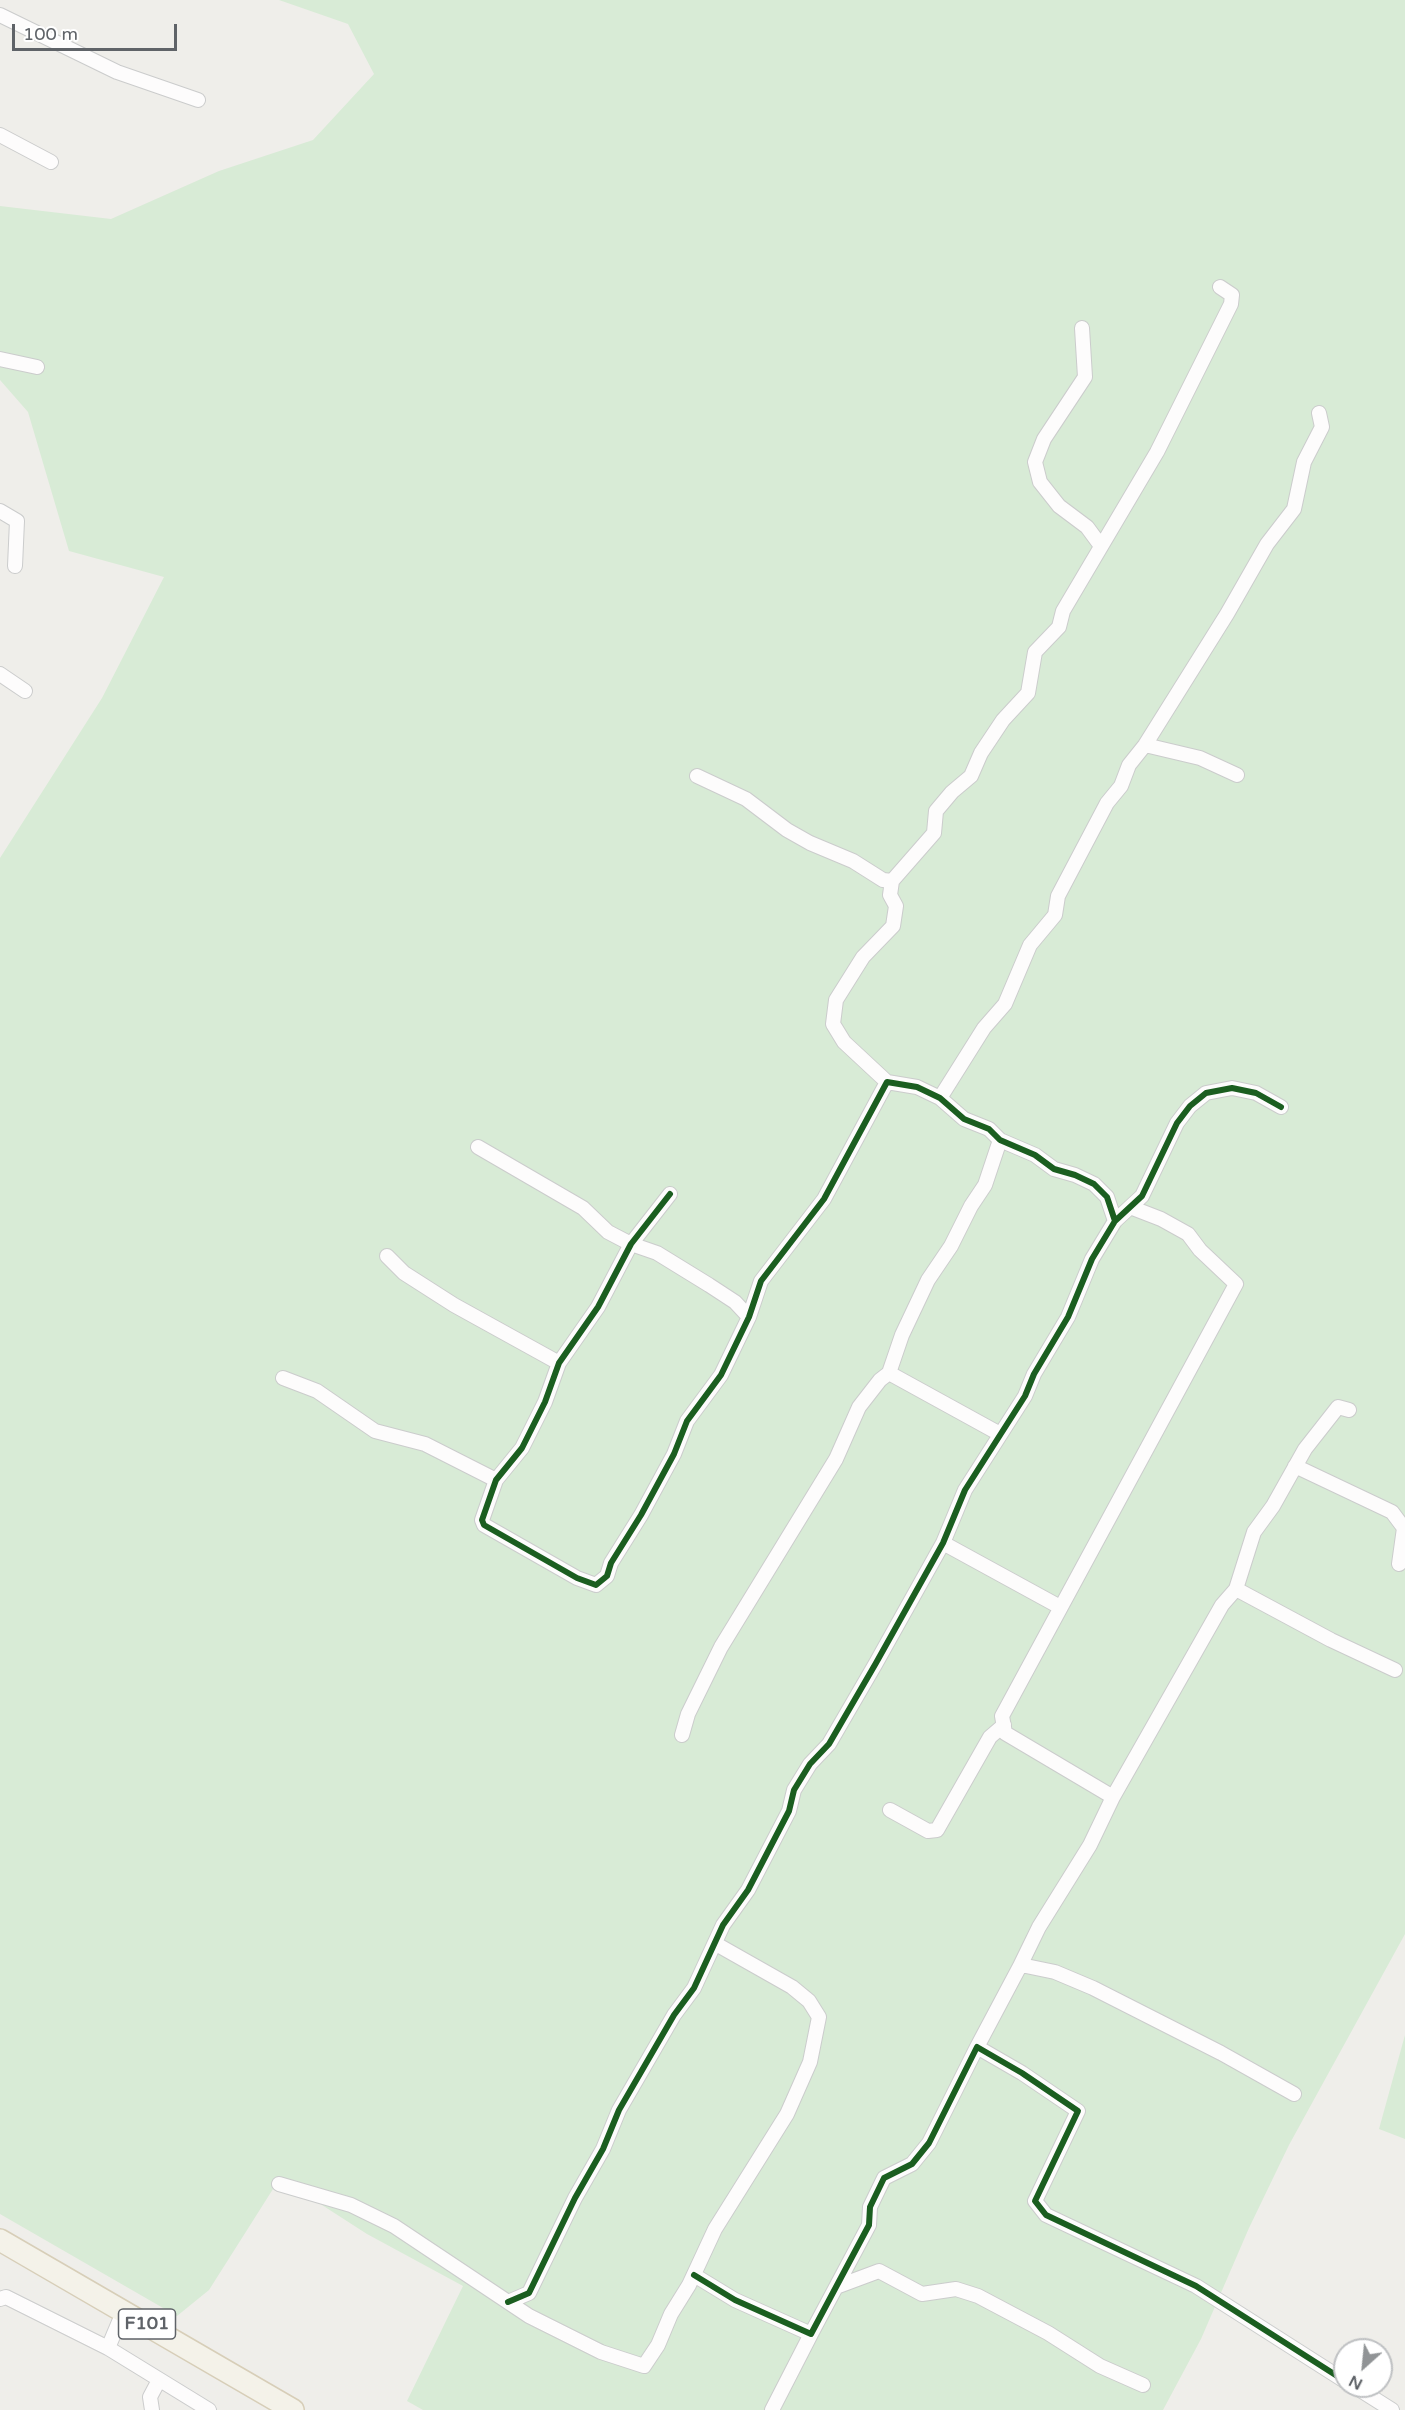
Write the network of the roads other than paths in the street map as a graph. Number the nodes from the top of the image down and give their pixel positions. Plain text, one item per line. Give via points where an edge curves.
1 (0, 15) edge
2 (198, 100) dead end
3 (0, 135) edge
4 (51, 162) dead end
5 (1220, 287) dead end
6 (1082, 328) dead end
7 (0, 359) edge
8 (37, 367) dead end
9 (1319, 413) dead end
10 (0, 511) edge
11 (1101, 546) junction
12 (15, 566) dead end
13 (0, 674) edge
14 (25, 691) dead end
15 (1145, 745) junction
16 (1237, 775) dead end
17 (697, 776) dead end
18 (892, 881) junction
19 (887, 1082) junction
20 (940, 1098) junction
21 (1281, 1107) dead end
22 (1000, 1140) junction
23 (478, 1147) dead end
24 (670, 1194) dead end
25 (1130, 1207) junction
26 (1115, 1221) junction
27 (631, 1244) junction
28 (387, 1256) dead end
29 (749, 1317) junction
30 (559, 1363) junction
31 (889, 1373) junction
32 (283, 1377) dead end
33 (1349, 1410) dead end
34 (1000, 1434) junction
35 (1295, 1466) junction
36 (496, 1480) junction
37 (943, 1543) junction
38 (1398, 1564) dead end
39 (1236, 1589) junction
40 (1060, 1607) junction
41 (1395, 1670) dead end
42 (1004, 1725) junction
43 (682, 1735) dead end
44 (1113, 1797) junction
45 (891, 1810) dead end
46 (716, 1944) junction
47 (1020, 1966) junction
48 (977, 2047) junction
49 (1294, 2094) dead end
50 (279, 2184) dead end
51 (0, 2240) edge
52 (694, 2275) junction
53 (836, 2287) junction
54 (0, 2299) edge
55 (508, 2302) junction
56 (124, 2310) junction
57 (811, 2334) junction
58 (108, 2348) junction
59 (1333, 2373) edge
60 (159, 2380) junction
61 (1143, 2385) dead end
62 (1373, 2398) edge
63 (152, 2410) edge
64 (209, 2410) edge
65 (293, 2410) edge
66 (772, 2410) edge
67 (1392, 2410) edge

1 - 2 street via 117,72
3 - 4 street
5 - 11 street via 1232,295 1231,304 1157,452
6 - 11 street via 1085,377 1044,439 1035,462 1040,482 1059,506 1087,526
7 - 8 street
9 - 15 street via 1322,427 1304,462 1294,509 1267,544
10 - 12 street via 17,520
11 - 18 street via 1063,611 1059,627 1035,651 1028,693 1003,720 971,776 936,811 933,833
13 - 14 street
15 - 16 street via 1200,758
15 - 20 street via 1107,803 1058,896 1055,915 1026,954 1005,1004 984,1028
17 - 18 street via 746,799 810,843
18 - 19 street via 890,895 896,906 893,926 848,977 836,1000 833,1024 844,1042
19 - 20 street via 917,1087
19 - 29 street via 824,1199 761,1281
20 - 22 street via 964,1119 989,1129
21 - 25 street via 1256,1094 1232,1088 1206,1093 1177,1123 1142,1196
22 - 26 street via 1094,1185 1107,1197
22 - 31 street via 985,1185 928,1280
23 - 27 street via 544,1183 583,1208 608,1232
24 - 27 street
25 - 26 street
25 - 40 street via 1161,1218 1188,1234 1236,1284
26 - 34 street via 1092,1259 1068,1317
27 - 29 street via 657,1253 709,1285
27 - 30 street via 598,1307
28 - 30 street via 404,1273 454,1305
29 - 36 street via 721,1375 687,1421 674,1454 607,1576 596,1585 484,1525 482,1520
30 - 36 street via 522,1448
31 - 34 street
31 - 43 street via 860,1407 836,1459 721,1647 688,1714
32 - 36 street via 317,1391 375,1431 425,1444
33 - 35 street via 1338,1407 1325,1420
34 - 37 street via 965,1490
35 - 38 street via 1392,1512 1404,1528
35 - 39 street via 1254,1532
37 - 40 street
37 - 46 street via 829,1744 810,1764 794,1790 774,1842 723,1925
39 - 41 street
39 - 44 street via 1222,1605
40 - 42 street via 1002,1716
42 - 44 street via 1005,1733 1023,1745
42 - 45 street via 990,1737 937,1830 928,1831
44 - 47 street
46 - 52 street via 792,1987 809,2001 819,2017 810,2062 788,2114 715,2229
46 - 55 street via 694,1988 619,2110 529,2293
47 - 48 street
47 - 49 street via 1055,1972 1093,1988
48 - 53 street via 929,2143 912,2164 884,2178 870,2207 869,2226
48 - 59 street via 1078,2111 1035,2201 1046,2214 1196,2286
50 - 55 street via 351,2205 394,2226
51 - 56 main road, F101
52 - 55 street via 644,2366 601,2352
52 - 57 street via 735,2300
53 - 57 street
53 - 61 street via 879,2271 922,2294 956,2289 978,2296 1100,2366
54 - 58 street via 6,2297
56 - 58 street
56 - 65 main road, F101
57 - 66 street
58 - 60 street
60 - 63 street via 150,2397
60 - 64 street
62 - 67 street

